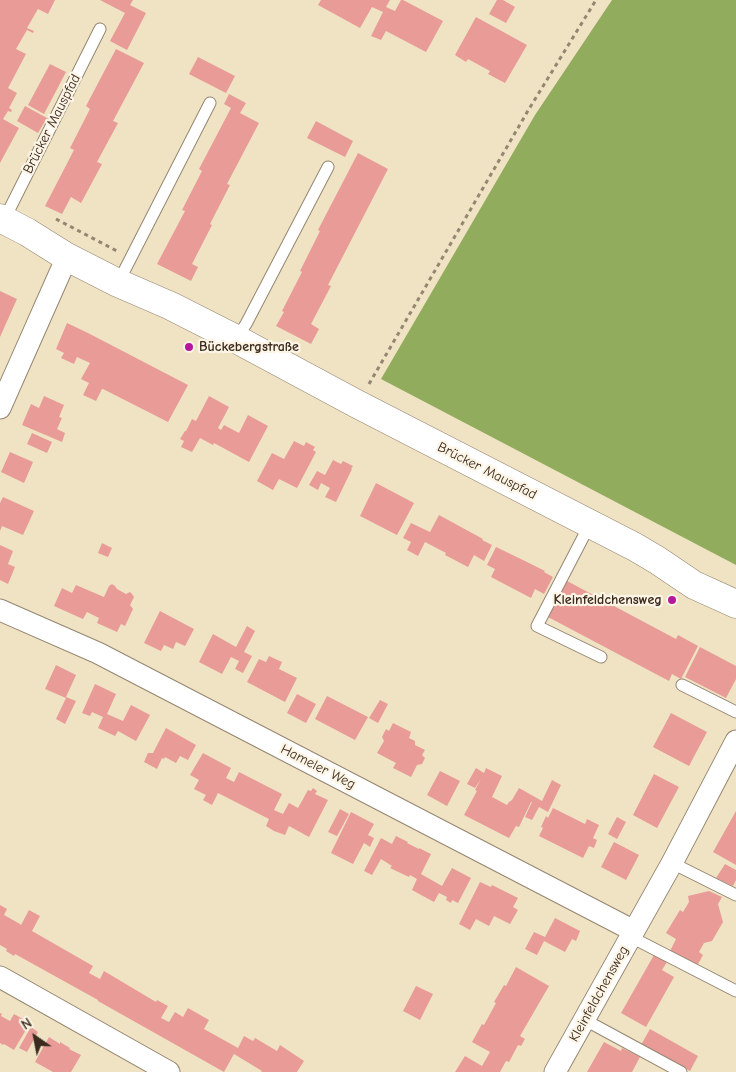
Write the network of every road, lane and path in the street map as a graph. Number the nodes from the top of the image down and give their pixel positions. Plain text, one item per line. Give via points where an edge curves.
1 (596, 0) edge
2 (100, 28) dead end
3 (210, 102) dead end
4 (328, 166) dead end
5 (2, 219) edge
6 (67, 257) junction
7 (118, 283) junction
8 (236, 339) junction
9 (357, 404) junction
10 (0, 408) edge
11 (590, 524) junction
12 (736, 604) edge
13 (0, 610) edge
14 (601, 657) dead end
15 (682, 685) dead end
16 (736, 712) edge
17 (736, 741) edge
18 (672, 863) junction
19 (736, 895) edge
20 (632, 934) junction
21 (0, 977) edge
22 (736, 991) edge
23 (585, 1020) junction
24 (169, 1072) edge
25 (555, 1072) edge
26 (681, 1072) edge

1 - 9 path
2 - 5 lane, Brücker Mauspfad
3 - 7 lane
4 - 8 lane
5 - 6 main road, Brücker Mauspfad
6 - 7 main road, Brücker Mauspfad
6 - 10 street
7 - 8 main road, Brücker Mauspfad
8 - 9 main road, Brücker Mauspfad
9 - 11 main road, Brücker Mauspfad
11 - 12 main road, Brücker Mauspfad via 657,560 694,585
11 - 14 lane via 537,626
13 - 20 street, Hameler Weg via 98,653
15 - 16 lane
17 - 18 street, Kleinfeldchensweg
18 - 19 lane
18 - 20 street, Kleinfeldchensweg
20 - 22 lane
20 - 23 street, Kleinfeldchensweg
21 - 24 street
23 - 25 street, Kleinfeldchensweg
23 - 26 lane

